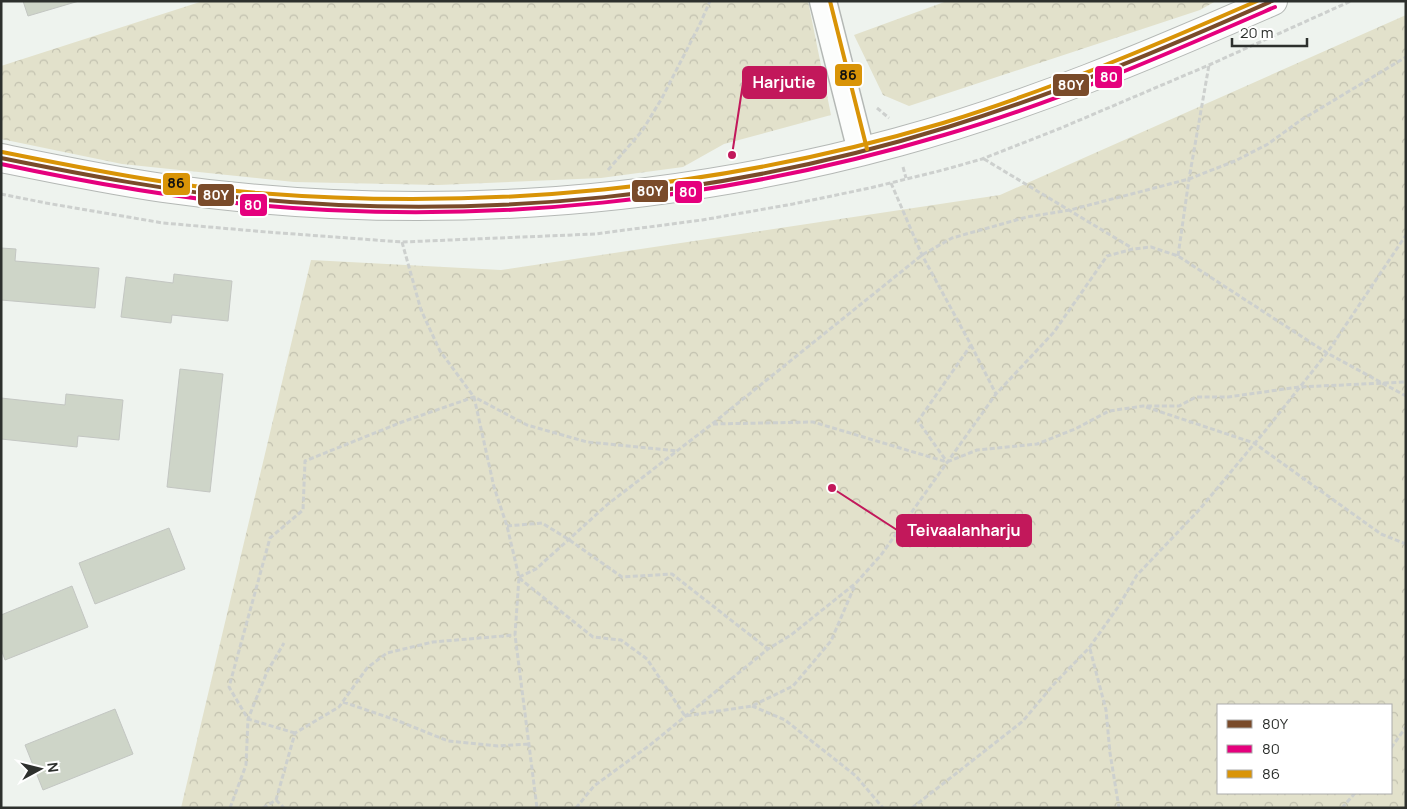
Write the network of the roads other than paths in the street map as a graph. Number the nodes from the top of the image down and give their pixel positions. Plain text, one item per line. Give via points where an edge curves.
1 (823, 1) edge
2 (1273, 1) edge
3 (861, 151) junction
4 (1, 158) edge

1 - 3 street
2 - 3 main road via 1071,86 974,119
3 - 4 main road via 672,188 583,198 452,206 284,200 162,188

